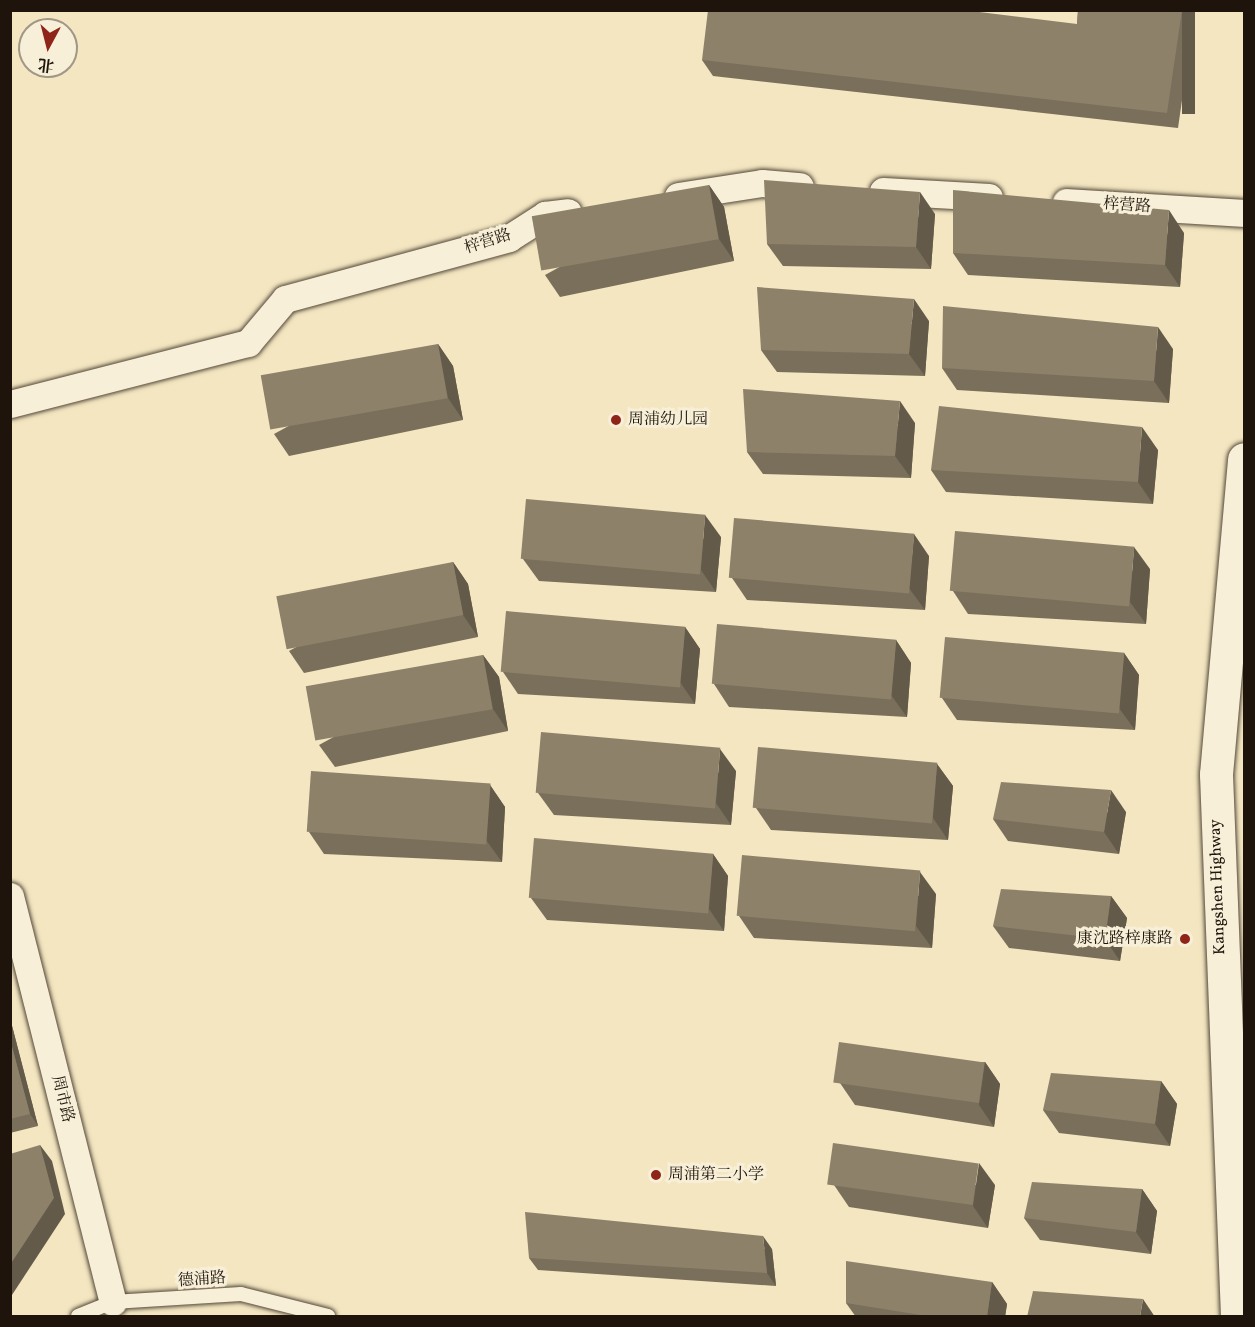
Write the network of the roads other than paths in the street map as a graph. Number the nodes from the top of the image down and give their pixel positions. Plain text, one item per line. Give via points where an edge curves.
1 (648, 200) edge
2 (591, 208) edge
3 (1245, 213) edge
4 (10, 404) edge
5 (1245, 459) edge
6 (10, 896) edge
7 (113, 1302) junction
8 (78, 1317) edge
9 (328, 1317) edge
10 (1237, 1317) edge

1 - 3 street, 梓营路 via 762,183
2 - 4 street, 梓营路 via 545,215 509,238 285,299 248,343
5 - 10 street, Kangshen Highway via 1216,774
6 - 7 street, 周市路
7 - 8 lane, 德浦路
7 - 9 lane, 德浦路 via 241,1294

